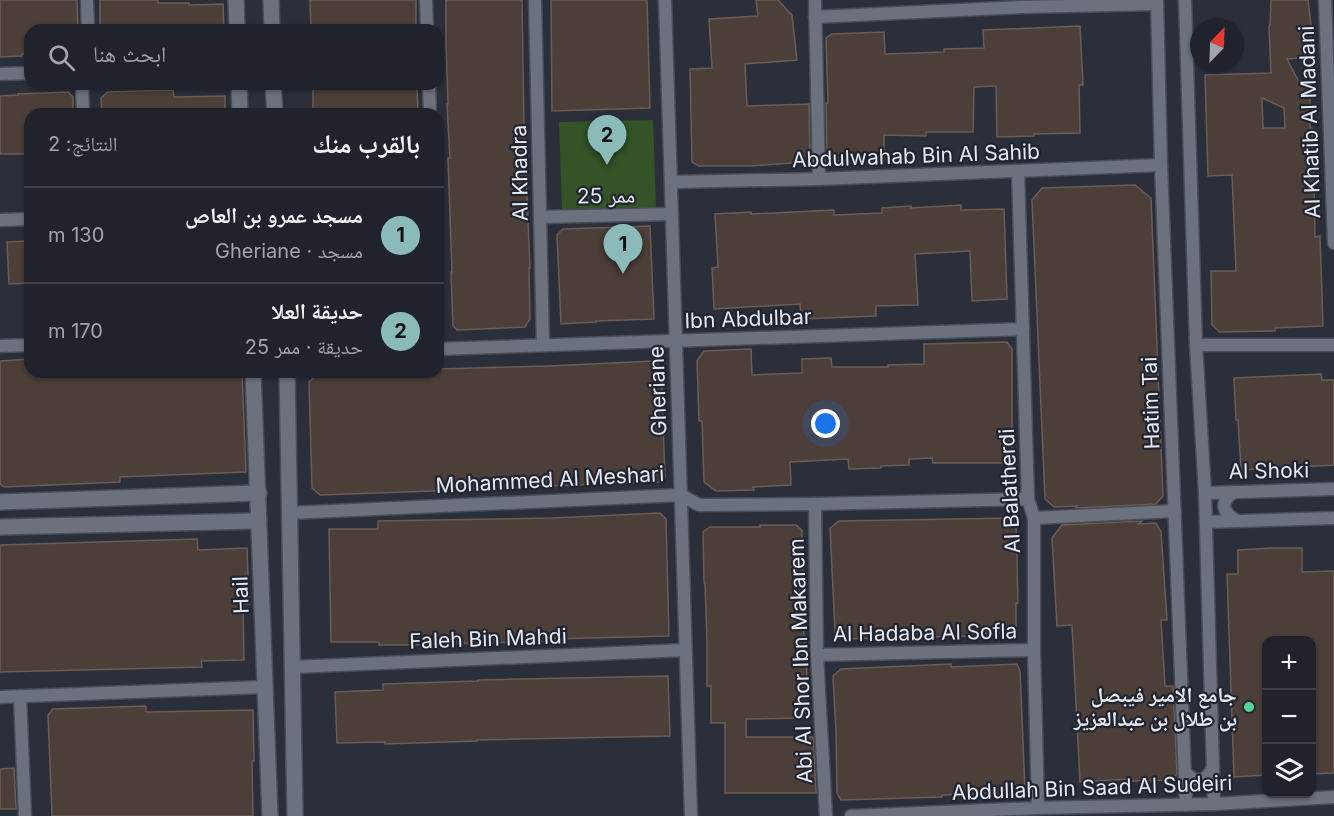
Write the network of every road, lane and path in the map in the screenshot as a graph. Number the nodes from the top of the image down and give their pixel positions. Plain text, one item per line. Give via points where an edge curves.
1 (87, 0) edge
2 (236, 0) edge
3 (271, 0) edge
4 (426, 0) edge
5 (535, 0) edge
6 (665, 0) edge
7 (815, 0) edge
8 (1185, 0) edge
9 (1325, 0) edge
10 (1157, 2) edge
11 (1022, 3) edge
12 (815, 17) junction
13 (88, 24) edge
14 (237, 24) edge
15 (272, 24) edge
16 (427, 24) edge
17 (24, 73) edge
18 (0, 74) edge
19 (82, 90) edge
20 (239, 90) edge
21 (273, 90) edge
22 (429, 90) edge
23 (83, 108) edge
24 (240, 108) edge
25 (275, 108) edge
26 (429, 108) edge
27 (1161, 165) junction
28 (1018, 172) junction
29 (819, 179) junction
30 (671, 182) junction
31 (1333, 205) edge
32 (672, 214) junction
33 (540, 217) junction
34 (24, 219) edge
35 (0, 220) edge
36 (1334, 243) edge
37 (1023, 329) junction
38 (676, 341) junction
39 (24, 345) edge
40 (543, 345) junction
41 (1196, 345) junction
42 (1334, 345) edge
43 (0, 346) edge
44 (444, 349) edge
45 (253, 378) edge
46 (287, 378) edge
47 (1334, 489) edge
48 (1234, 492) junction
49 (259, 493) junction
50 (1205, 493) junction
51 (216, 495) junction
52 (681, 495) junction
53 (1028, 499) junction
54 (0, 502) edge
55 (815, 504) junction
56 (1175, 511) junction
57 (289, 513) junction
58 (1034, 518) junction
59 (1334, 518) edge
60 (259, 521) junction
61 (1237, 521) junction
62 (219, 522) junction
63 (1206, 522) junction
64 (0, 528) edge
65 (276, 596) junction
66 (686, 650) junction
67 (1034, 650) junction
68 (817, 655) junction
69 (293, 667) junction
70 (265, 687) junction
71 (20, 696) junction
72 (0, 697) edge
73 (1213, 767) junction
74 (1185, 772) junction
75 (1334, 797) edge
76 (1214, 804) junction
77 (1186, 805) junction
78 (1038, 808) junction
79 (25, 816) edge
80 (270, 816) edge
81 (295, 816) edge
82 (691, 816) edge
83 (826, 816) edge
84 (851, 816) edge

1 - 13 street
2 - 14 street
3 - 15 street
4 - 16 street
5 - 33 street, Al Khadra
6 - 30 street, Gheriane
7 - 12 street
8 - 41 street
9 - 31 street, Al Khatib Al Madani
10 - 11 street
10 - 27 street, Hatim Tai
11 - 12 street
12 - 29 street
17 - 18 street
19 - 23 street
20 - 24 street
21 - 25 street
22 - 26 street
27 - 28 street, Abdulwahab Bin Al Sahib
27 - 56 street, Hatim Tai
28 - 29 street, Abdulwahab Bin Al Sahib
28 - 37 street, Al Balatherdi
29 - 30 street, Abdulwahab Bin Al Sahib
30 - 32 street, Gheriane
31 - 36 street, Al Khatib Al Madani
32 - 33 street, ممر 25
32 - 38 street, Gheriane
33 - 40 street, Al Khadra
34 - 35 street
37 - 38 street, Ibn Abdulbar
37 - 53 street, Al Balatherdi
38 - 40 street, Ibn Abdulbar
38 - 52 street, Gheriane
39 - 43 street
40 - 44 street, Ibn Abdulbar
41 - 42 street
41 - 50 street
45 - 49 street, Hail
46 - 57 street, Hail
47 - 48 street, Al Shoki
48 - 50 street, Al Shoki
48 - 61 street via 1224,505 1226,514
49 - 51 street
49 - 60 street, Hail
50 - 63 street
51 - 54 street
51 - 62 street via 235,499 238,506 232,517
52 - 55 street, Mohammed Al Meshari via 699,505
52 - 57 street, Mohammed Al Meshari
52 - 66 street, Gheriane
53 - 55 street, Mohammed Al Meshari
53 - 58 street, Al Balatherdi
55 - 68 street, Abi Al Shor Ibn Makarem
56 - 58 street
56 - 74 street, Hatim Tai
57 - 65 street, Hail
58 - 67 street, Al Balatherdi
59 - 61 street
60 - 62 street
60 - 65 street, Hail
61 - 63 street
62 - 64 street
63 - 73 street
65 - 69 street, Hail
65 - 70 street, Hail
66 - 69 street, Faleh Bin Mahdi
66 - 82 street, Gheriane
67 - 68 street, Al Hadaba Al Sofla
67 - 78 street, Al Balatherdi
68 - 83 street, Abi Al Shor Ibn Makarem
69 - 81 street, Hail
70 - 71 street
70 - 80 street, Hail
71 - 72 street
71 - 79 street
73 - 74 street via 1208,776 1199,780 1189,778
73 - 76 street
74 - 77 street, Hatim Tai
75 - 76 street, Abdullah Bin Saad Al Sudeiri
76 - 77 street, Abdullah Bin Saad Al Sudeiri
77 - 78 street, Abdullah Bin Saad Al Sudeiri
78 - 84 street, Abdullah Bin Saad Al Sudeiri

